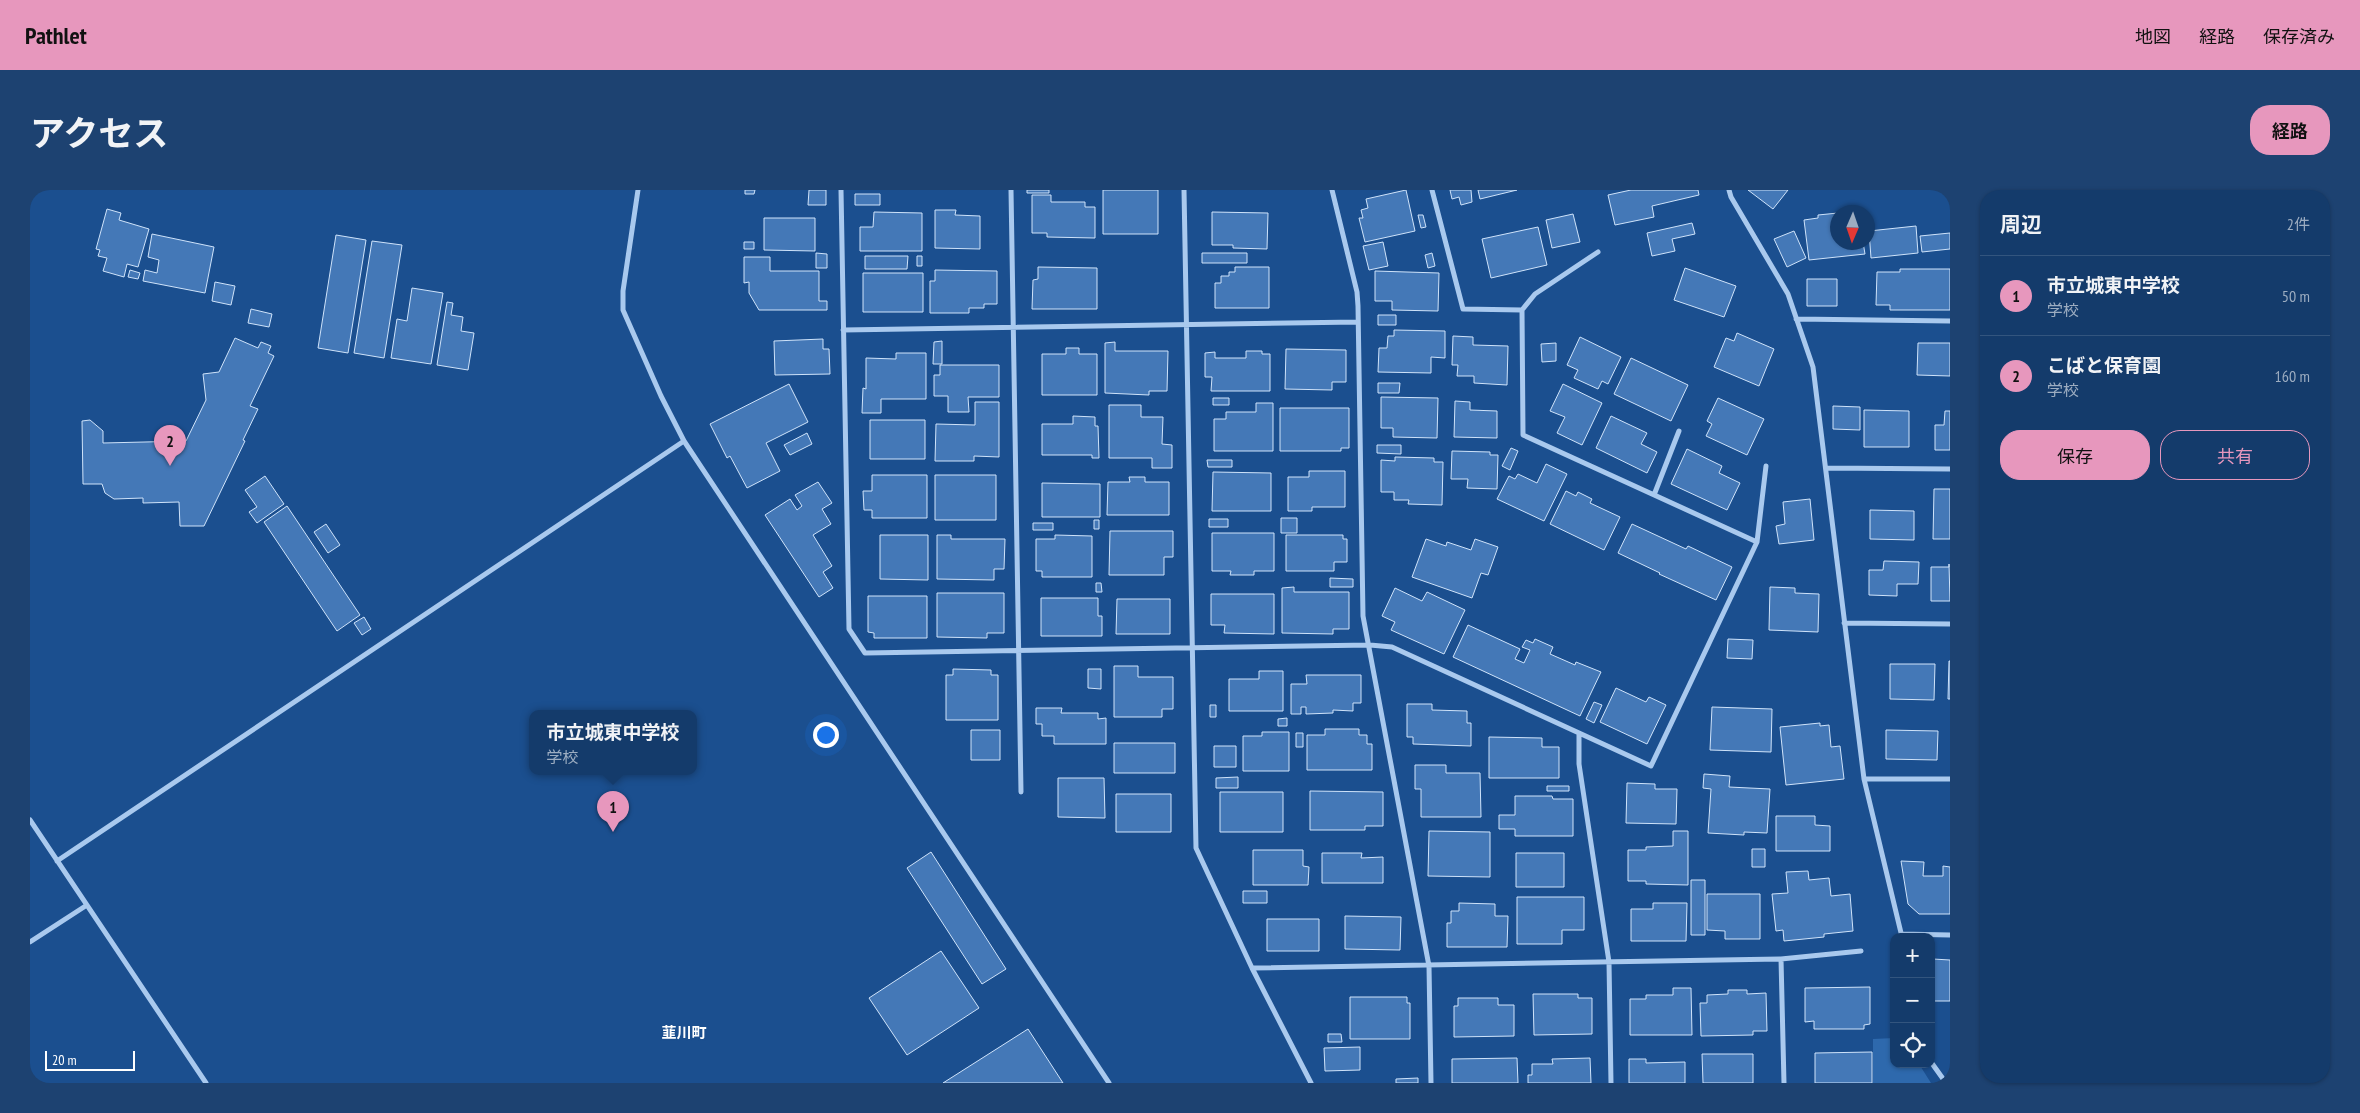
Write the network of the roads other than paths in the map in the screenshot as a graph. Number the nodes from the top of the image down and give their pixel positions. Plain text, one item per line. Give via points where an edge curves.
1 (638, 190) edge
2 (841, 190) edge
3 (1011, 190) edge
4 (1184, 190) edge
5 (1332, 190) edge
6 (1432, 190) edge
7 (1729, 190) edge
8 (1598, 252) dead end
9 (1522, 310) junction
10 (1796, 319) junction
11 (1358, 322) junction
12 (1950, 322) edge
13 (1187, 325) junction
14 (1013, 328) junction
15 (843, 330) junction
16 (1679, 432) dead end
17 (684, 441) junction
18 (1766, 466) dead end
19 (1827, 468) junction
20 (1950, 469) edge
21 (1654, 495) junction
22 (1757, 542) junction
23 (1844, 623) junction
24 (1950, 624) edge
25 (1370, 646) junction
26 (1192, 648) junction
27 (1019, 651) junction
28 (1579, 734) junction
29 (1864, 779) junction
30 (1950, 779) edge
31 (1021, 792) dead end
32 (30, 820) edge
33 (57, 861) junction
34 (86, 905) junction
35 (1901, 933) edge
36 (1935, 935) edge
37 (1950, 935) edge
38 (30, 942) edge
39 (1861, 951) dead end
40 (1781, 959) junction
41 (1609, 962) junction
42 (1429, 966) junction
43 (1252, 968) junction
44 (1935, 1068) edge
45 (206, 1083) edge
46 (1109, 1083) edge
47 (1311, 1083) edge
48 (1431, 1083) edge
49 (1611, 1083) edge
50 (1784, 1083) edge
51 (1946, 1083) edge

1 - 17 street via 623,310
2 - 15 street
3 - 14 street
4 - 13 street
5 - 11 street via 1357,292
6 - 9 street via 1463,309
7 - 10 street via 1730,197 1788,294
8 - 9 street via 1535,294
9 - 21 street via 1523,436
10 - 12 street
10 - 19 street via 1813,367
11 - 13 street
11 - 25 street via 1363,616
13 - 14 street
13 - 26 street
14 - 15 street
14 - 27 street
15 - 27 street via 849,629 865,653
16 - 21 street
17 - 33 street
17 - 46 street
18 - 22 street
19 - 20 street
19 - 23 street
21 - 22 street
22 - 28 street via 1651,766
23 - 24 street
23 - 29 street
25 - 26 street
25 - 28 street via 1392,647
25 - 42 street
26 - 27 street
26 - 43 street via 1196,848
27 - 31 street
28 - 41 street via 1579,764
29 - 30 street
29 - 35 street
32 - 33 street
33 - 34 street
34 - 38 street
34 - 45 street
36 - 37 street
39 - 40 street
40 - 41 street
40 - 50 street
41 - 42 street
41 - 49 street
42 - 43 street
42 - 48 street
43 - 47 street
44 - 51 street

